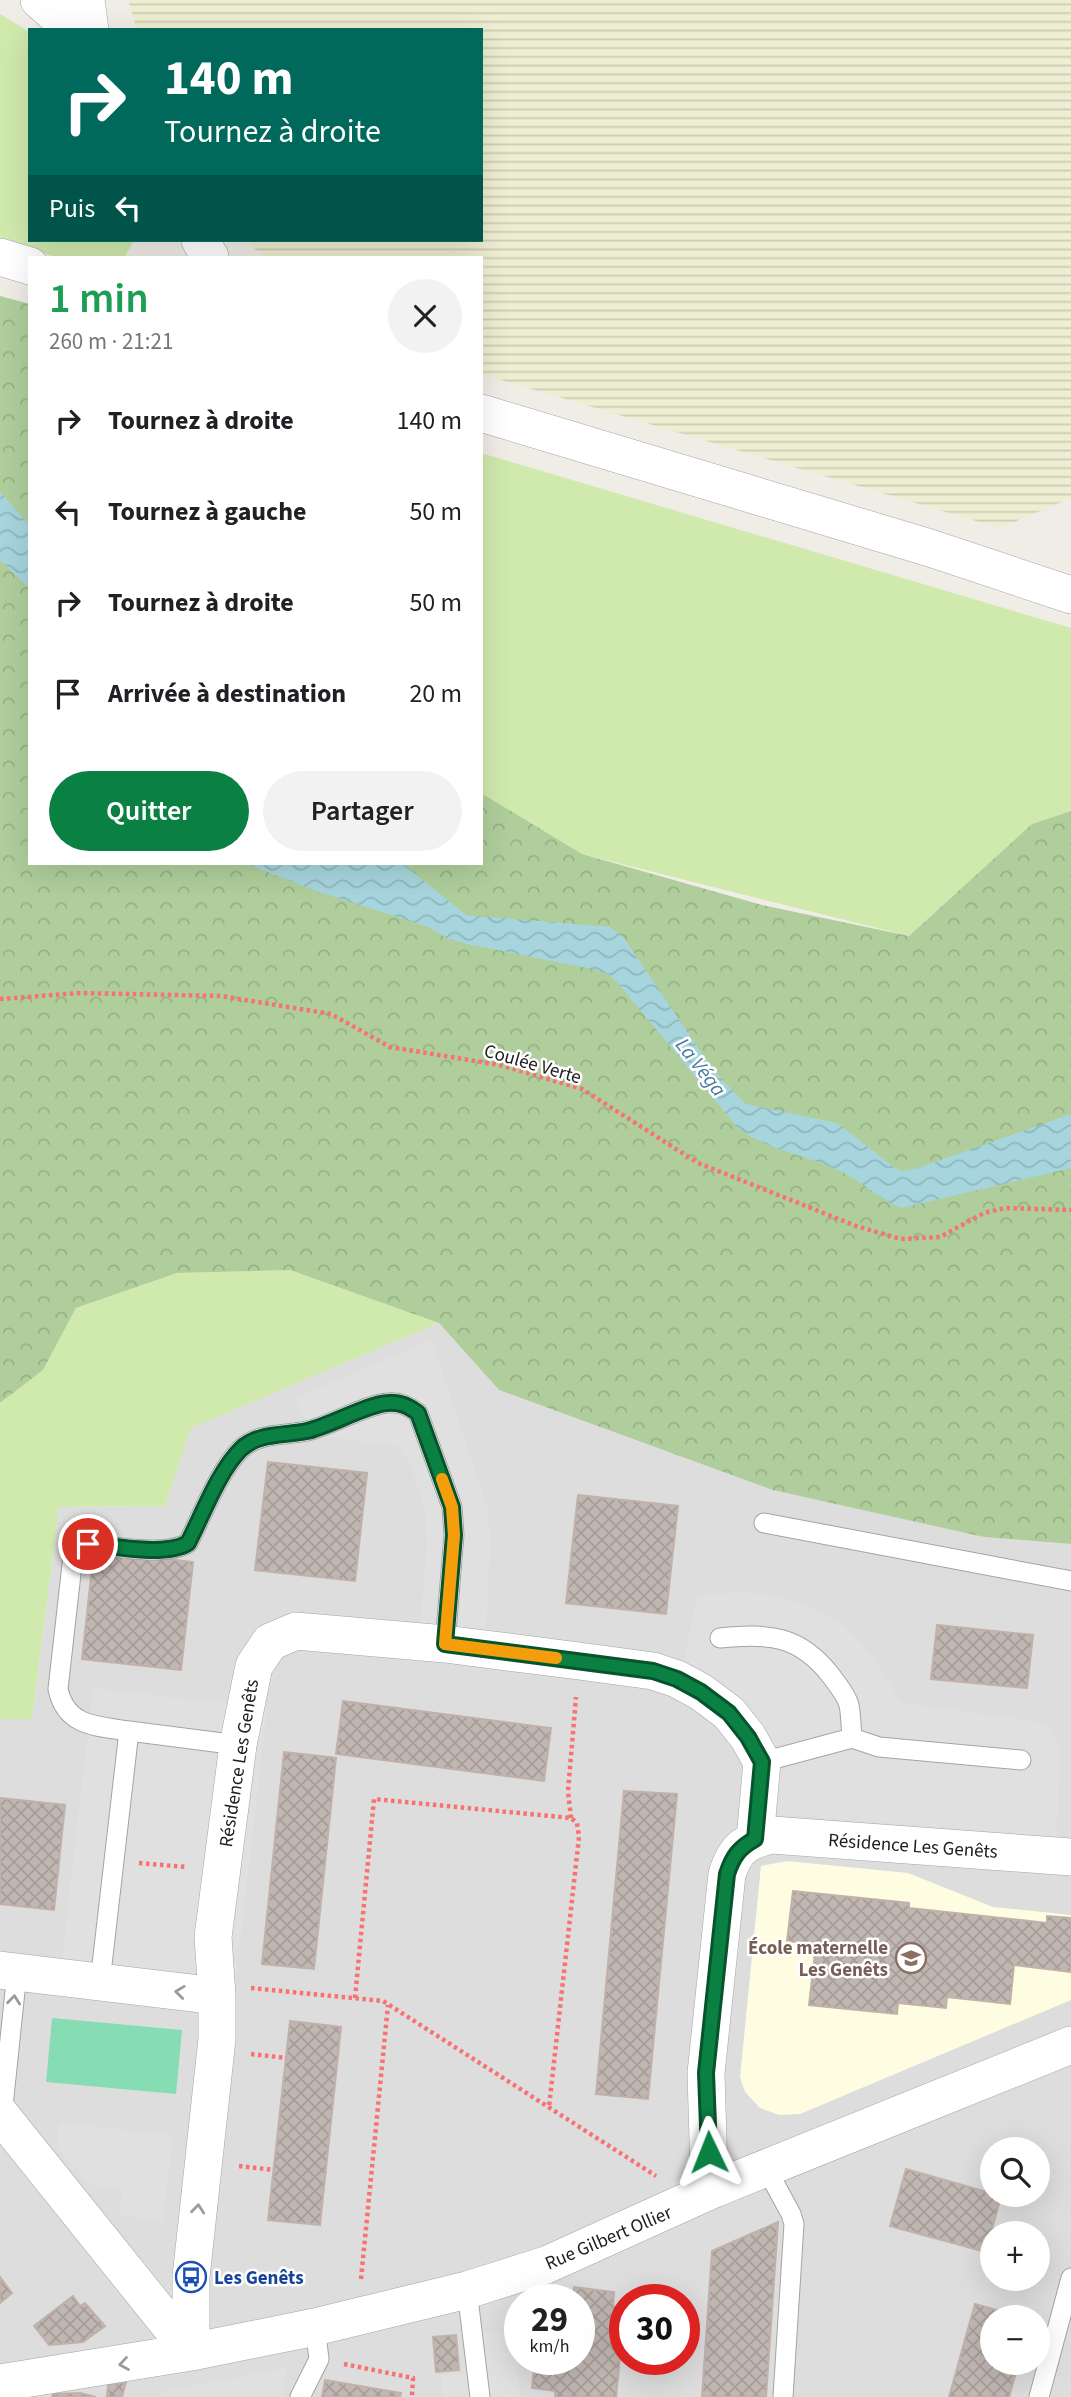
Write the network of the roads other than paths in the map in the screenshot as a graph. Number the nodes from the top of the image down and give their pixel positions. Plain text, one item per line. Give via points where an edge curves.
1 (39, 0) edge
2 (86, 0) edge
3 (71, 28) edge
4 (90, 28) edge
5 (0, 257) edge
6 (28, 265) edge
7 (483, 414) edge
8 (1071, 595) edge
9 (764, 1523) dead end
10 (1071, 1581) edge
11 (720, 1638) dead end
12 (445, 1644) junction
13 (129, 1731) junction
14 (852, 1738) junction
15 (237, 1745) junction
16 (1021, 1760) dead end
17 (762, 1762) junction
18 (755, 1839) junction
19 (1071, 1857) edge
20 (8, 1971) edge
21 (100, 1982) junction
22 (217, 1990) junction
23 (1071, 2045) edge
24 (1, 2115) edge
25 (766, 2168) junction
26 (702, 2195) junction
27 (1071, 2278) edge
28 (467, 2290) junction
29 (317, 2343) junction
30 (191, 2352) junction
31 (0, 2383) edge
32 (300, 2397) edge
33 (480, 2397) edge
34 (783, 2397) edge
35 (1038, 2397) edge

1 - 3 street
2 - 4 street
5 - 6 street
7 - 8 street
9 - 10 lane
11 - 14 lane via 777,1637 820,1661 849,1705
12 - 13 lane via 452,1507 418,1413 406,1404 386,1403 308,1431 256,1439 243,1447 228,1465 188,1543 179,1548 79,1547 71,1570 58,1689 61,1702 80,1721
12 - 15 street, Résidence Les Genêts via 296,1631 270,1642 254,1666
12 - 17 street, Résidence Les Genêts via 653,1671 677,1679 729,1713
13 - 15 lane
13 - 21 lane
14 - 16 lane via 879,1747
14 - 17 lane
15 - 22 street, Résidence Les Genêts via 214,1937
17 - 18 street
18 - 19 street, Résidence Les Genêts via 772,1835
18 - 26 street via 742,1846 727,1874 706,2073 709,2173
20 - 21 street
24 -> 20 lane
22 -> 21 street
30 -> 22 street, Résidence Les Genêts via 191,2277 217,2039
23 - 25 street, Rue Gilbert Ollier
24 - 30 street
25 - 26 street, Rue Gilbert Ollier
25 - 34 lane via 794,2224
26 - 28 street, Rue Gilbert Ollier via 546,2264
27 - 35 lane
28 - 29 street, Rue Gilbert Ollier via 357,2317
28 - 33 lane
29 - 30 street, Rue Gilbert Ollier
29 - 32 lane
30 -> 31 street, Rue Gilbert Ollier

